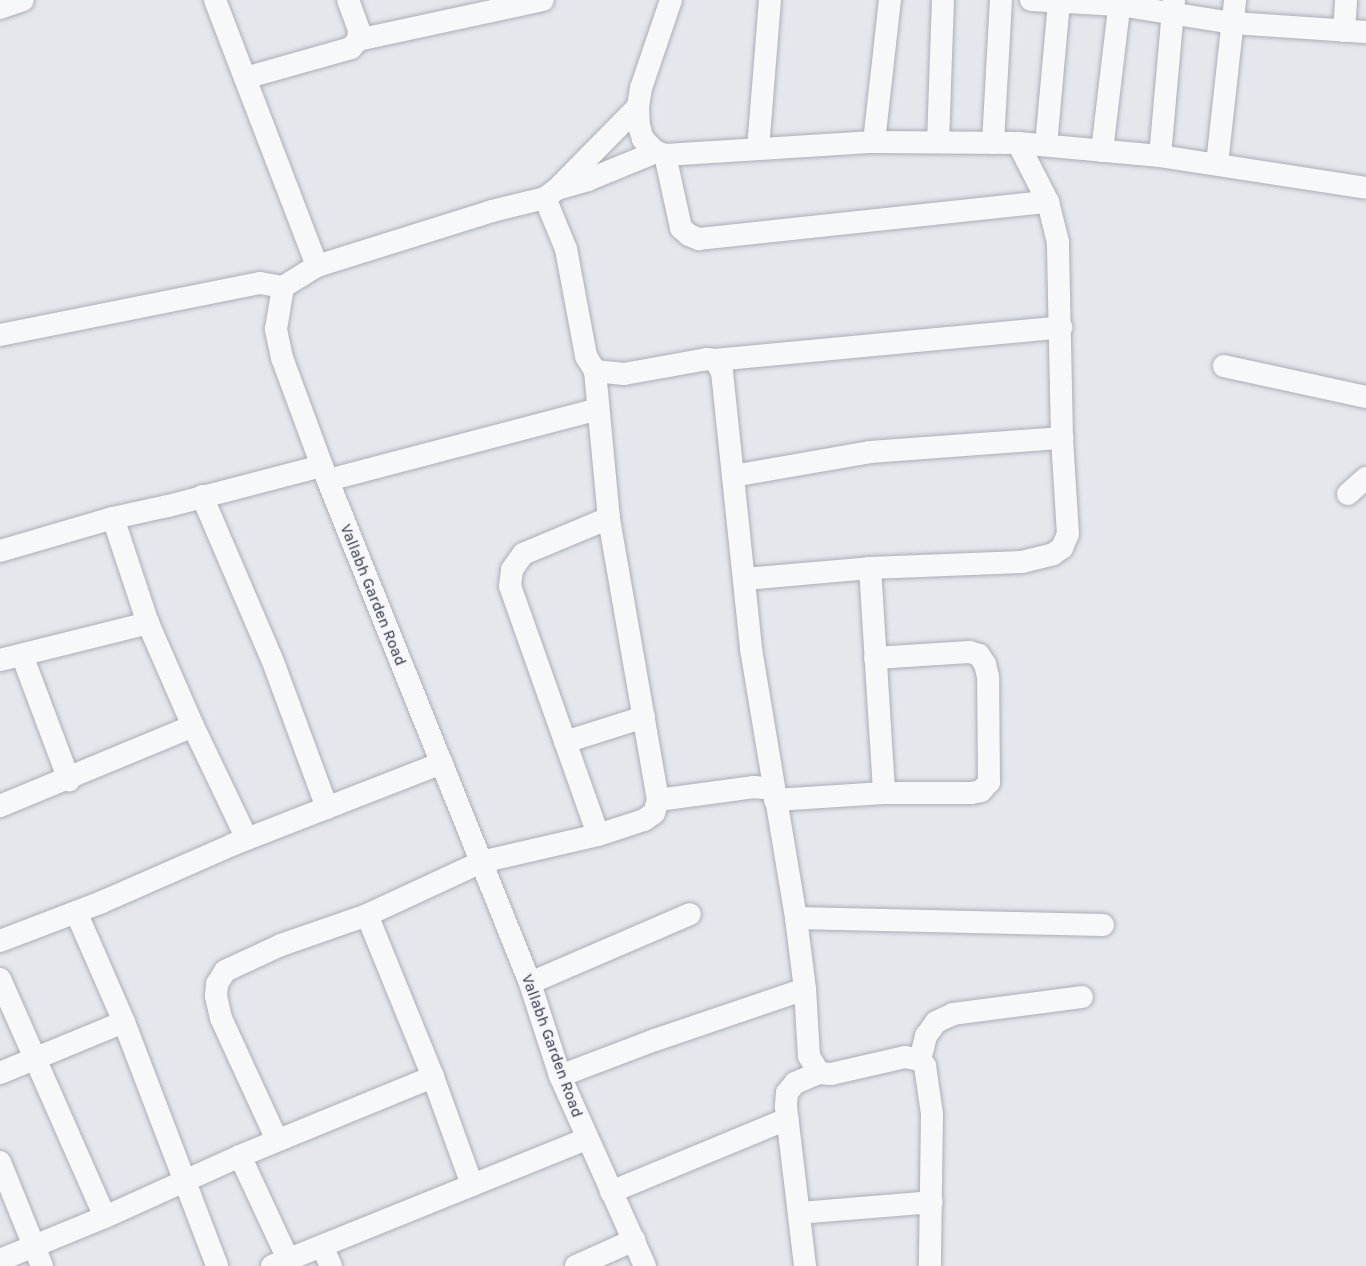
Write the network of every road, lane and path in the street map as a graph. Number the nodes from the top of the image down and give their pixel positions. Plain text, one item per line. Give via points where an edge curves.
1 (24, 0) edge
2 (214, 0) edge
3 (348, 0) edge
4 (543, 0) edge
5 (671, 0) edge
6 (770, 0) edge
7 (890, 0) edge
8 (943, 0) edge
9 (1001, 0) edge
10 (1031, 0) edge
11 (1235, 0) edge
12 (1346, 0) edge
13 (1059, 1) edge
14 (1120, 2) edge
15 (1173, 7) edge
16 (0, 8) edge
17 (1233, 23) junction
18 (1355, 31) edge
19 (358, 40) junction
20 (245, 78) junction
21 (638, 107) junction
22 (874, 142) junction
23 (938, 142) junction
24 (993, 143) junction
25 (1018, 143) junction
26 (1046, 145) junction
27 (758, 149) junction
28 (1102, 151) junction
29 (660, 153) junction
30 (1160, 156) junction
31 (1217, 164) junction
32 (1366, 188) edge
33 (551, 194) junction
34 (1048, 202) junction
35 (317, 266) junction
36 (283, 287) junction
37 (1061, 327) junction
38 (0, 335) edge
39 (715, 360) junction
40 (1224, 366) dead end
41 (595, 371) junction
42 (1366, 397) edge
43 (598, 409) junction
44 (1062, 438) junction
45 (325, 473) junction
46 (733, 476) junction
47 (1366, 478) edge
48 (1348, 494) dead end
49 (202, 496) junction
50 (113, 518) junction
51 (609, 518) junction
52 (0, 551) edge
53 (870, 568) junction
54 (745, 579) junction
55 (148, 623) junction
56 (22, 654) junction
57 (875, 658) junction
58 (0, 660) edge
59 (644, 717) junction
60 (193, 726) junction
61 (565, 742) junction
62 (442, 763) junction
63 (69, 780) junction
64 (884, 793) junction
65 (774, 795) junction
66 (658, 800) junction
67 (0, 806) edge
68 (327, 808) junction
69 (598, 835) junction
70 (247, 839) junction
71 (481, 862) junction
72 (76, 912) junction
73 (690, 914) dead end
74 (367, 915) junction
75 (796, 918) junction
76 (1102, 925) dead end
77 (0, 941) edge
78 (0, 980) edge
79 (530, 984) junction
80 (805, 989) junction
81 (1082, 997) dead end
82 (124, 1022) junction
83 (35, 1058) junction
84 (920, 1060) junction
85 (814, 1064) junction
86 (0, 1073) edge
87 (560, 1076) junction
88 (434, 1077) junction
89 (788, 1119) junction
90 (587, 1139) junction
91 (277, 1140) junction
92 (240, 1156) junction
93 (0, 1162) edge
94 (183, 1182) junction
95 (472, 1185) junction
96 (611, 1192) junction
97 (932, 1202) junction
98 (799, 1213) junction
99 (105, 1217) junction
100 (634, 1240) junction
101 (326, 1256) edge
102 (38, 1257) edge
103 (0, 1260) edge
104 (280, 1263) edge
105 (217, 1266) edge
106 (576, 1266) edge
107 (645, 1266) edge
108 (805, 1266) edge
109 (930, 1266) edge

1 - 16 street
2 - 20 street
3 - 19 street via 359,30
4 - 19 street
5 - 21 street
6 - 27 street
7 - 22 street
8 - 23 street
9 - 24 street
10 - 13 street
11 - 17 street
12 - 18 street
13 - 14 street
13 - 26 street
14 - 15 street
14 - 28 street
15 - 17 street
15 - 30 street
17 - 18 street
17 - 31 street
19 - 20 street via 338,53
20 - 35 street
21 - 29 street via 643,139
21 - 33 street
22 - 23 street
22 - 27 street
23 - 24 street
24 - 25 street
25 - 26 street
25 - 34 street
26 - 28 street
27 - 29 street
28 - 30 street
29 - 33 street
29 - 34 street via 681,228 699,239
30 - 31 street
31 - 32 street
33 - 35 street
33 - 41 street via 566,249 586,356
34 - 37 street via 1058,242
35 - 36 street
36 - 38 street via 260,283
36 - 45 street, Vallabh Garden Road via 276,329 278,344
37 - 39 street
37 - 44 street
39 - 41 street via 624,374
39 - 46 street via 722,372
40 - 42 street
41 - 43 street
43 - 45 street
43 - 51 street
44 - 46 street via 870,452
44 - 53 street via 1068,534 1058,552 1022,562
45 - 49 street
45 - 62 street, Vallabh Garden Road
46 - 54 street
47 - 48 street
49 - 50 street
49 - 68 street via 272,659
50 - 52 street
50 - 55 street
51 - 59 street
51 - 61 street via 523,554 512,570 510,586
53 - 54 street
53 - 57 street
54 - 65 street via 751,649
55 - 56 street
55 - 60 street
56 - 58 street
56 - 63 street
57 - 64 street
57 - 64 street via 969,652 979,655 988,676 989,782 971,793
59 - 61 street
59 - 66 street
60 - 63 street
60 - 70 street
61 - 69 street
62 - 68 street
62 - 71 street, Vallabh Garden Road
63 - 67 street
64 - 65 street
65 - 66 street via 754,787
65 - 75 street
66 - 69 street via 654,813 644,820
68 - 70 street
69 - 71 street
70 - 72 street
71 - 74 street
71 - 79 street, Vallabh Garden Road
72 - 77 street
72 - 82 street
73 - 79 street
74 - 88 street
74 - 91 street via 239,963 225,971 217,984 221,1018
75 - 76 street
75 - 80 street
78 - 83 street
79 - 87 street, Vallabh Garden Road
80 - 85 street
80 - 87 street
81 - 84 street via 953,1014 936,1022 926,1036
82 - 83 street
82 - 94 street
83 - 86 street
83 - 99 street
84 - 85 street via 905,1057 831,1074
84 - 97 street via 928,1073 932,1114
85 - 89 street via 787,1093
87 - 90 street, Vallabh Garden Road
88 - 91 street
88 - 95 street
89 - 96 street
89 - 98 street
90 - 95 street
90 - 96 street, Vallabh Garden Road
91 - 92 street
92 - 94 street
92 - 104 street
93 - 102 street
94 - 99 street
94 - 105 street
95 - 101 street
96 - 100 street, Vallabh Garden Road
97 - 98 street
97 - 109 street
98 - 108 street
99 - 102 street
100 - 106 street
100 - 107 street, Vallabh Garden Road
101 - 104 street
102 - 103 street

